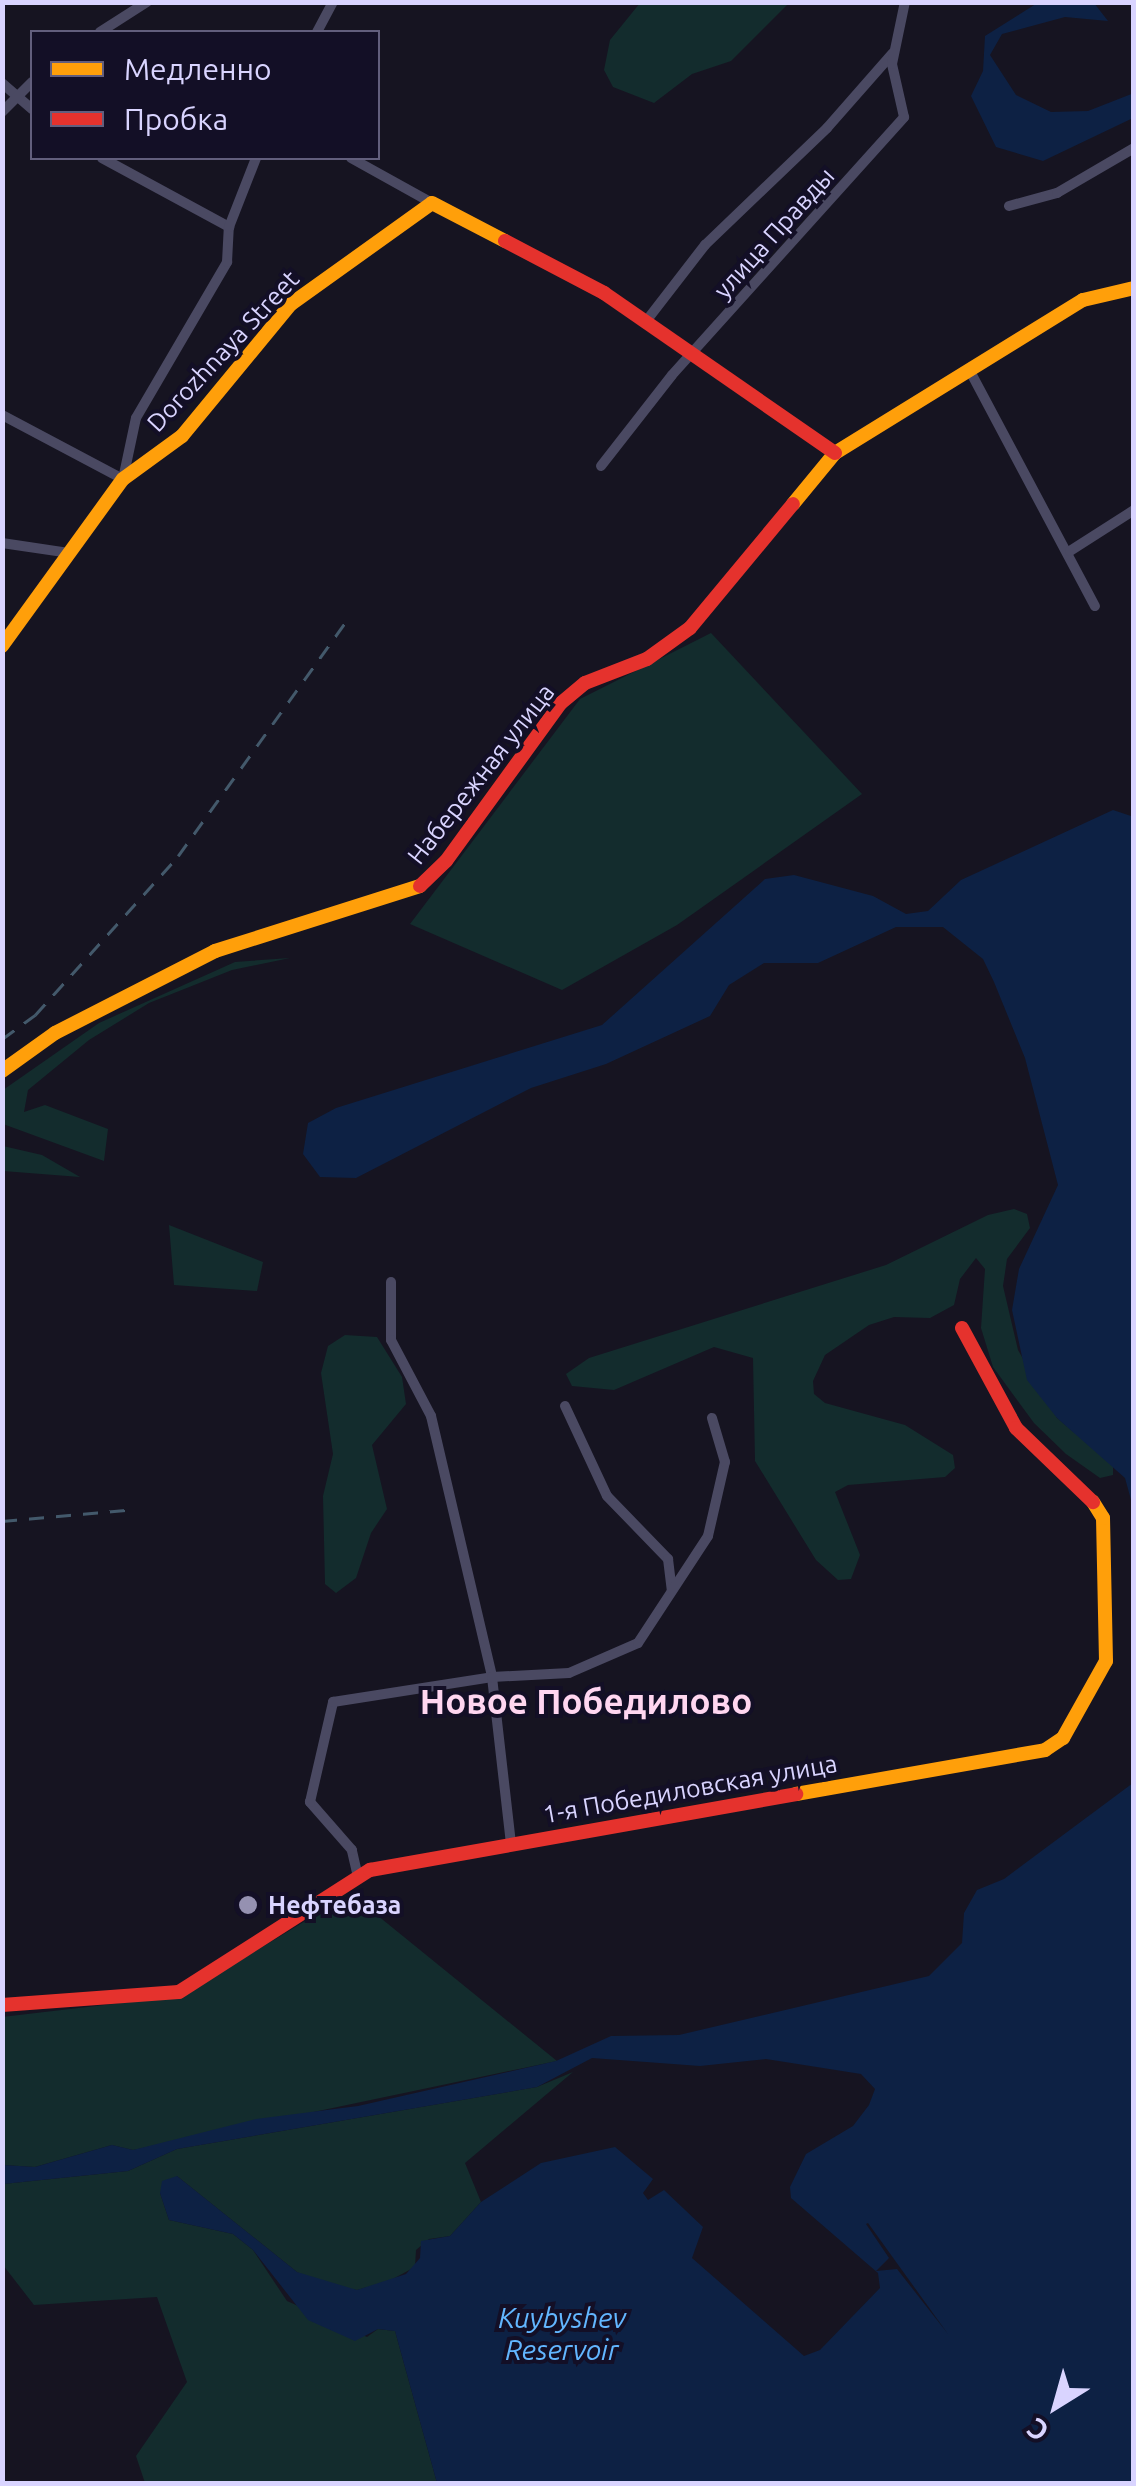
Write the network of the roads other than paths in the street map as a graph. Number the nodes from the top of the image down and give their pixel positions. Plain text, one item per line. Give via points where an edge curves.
1 (148, 2) edge
2 (333, 2) edge
3 (905, 2) edge
4 (103, 30) edge
5 (318, 30) edge
6 (894, 52) junction
7 (2, 83) edge
8 (30, 84) edge
9 (16, 97) junction
10 (30, 107) edge
11 (2, 112) edge
12 (1134, 148) edge
13 (106, 160) edge
14 (255, 160) edge
15 (355, 160) edge
16 (432, 202) junction
17 (1009, 206) dead end
18 (229, 227) junction
19 (1134, 288) edge
20 (647, 320) junction
21 (694, 353) junction
22 (971, 373) junction
23 (2, 416) edge
24 (835, 453) junction
25 (601, 466) dead end
26 (122, 479) junction
27 (1134, 510) edge
28 (2, 542) edge
29 (1070, 550) junction
30 (70, 553) junction
31 (1095, 606) dead end
32 (2, 646) edge
33 (2, 1070) edge
34 (390, 1282) dead end
35 (962, 1328) dead end
36 (564, 1406) dead end
37 (712, 1418) dead end
38 (672, 1591) junction
39 (492, 1677) junction
40 (511, 1843) junction
41 (358, 1877) junction
42 (2, 2005) edge

1 - 4 street
2 - 5 street
3 - 6 street, улица Правды
6 - 20 street via 705,245
6 - 21 street, улица Правды via 904,117
7 - 9 street
8 - 9 street
9 - 10 street
9 - 11 street
12 - 17 street via 1057,192
13 - 18 street
14 - 18 street
15 - 16 street
16 - 20 street
16 - 26 street, Dorozhnaya Street via 292,304 182,436
18 - 26 street via 227,262 136,418
19 - 22 street, Набережная улица via 1083,300
20 - 21 street
21 - 24 street
21 - 25 street, улица Правды
22 - 24 street, Набережная улица
22 - 29 street
23 - 26 street
24 - 33 street, Набережная улица via 690,628 647,659 584,683 561,703 446,862 414,892 215,951 54,1033
26 - 30 street, Dorozhnaya Street
27 - 29 street
28 - 30 street
29 - 31 street
30 - 32 street, Dorozhnaya Street
34 - 39 street via 391,1340 432,1416
35 - 40 street, 1-я Победиловская улица via 1016,1428 1086,1491 1103,1518 1106,1661 1063,1738 1046,1750
36 - 38 street via 607,1496 668,1559
37 - 38 street via 725,1462 712,1518
38 - 39 street via 645,1638 602,1662 548,1676
39 - 40 street
39 - 41 street via 333,1702 310,1802 352,1850
40 - 41 street, 1-я Победиловская улица
41 - 42 street, 1-я Победиловская улица via 178,1992

